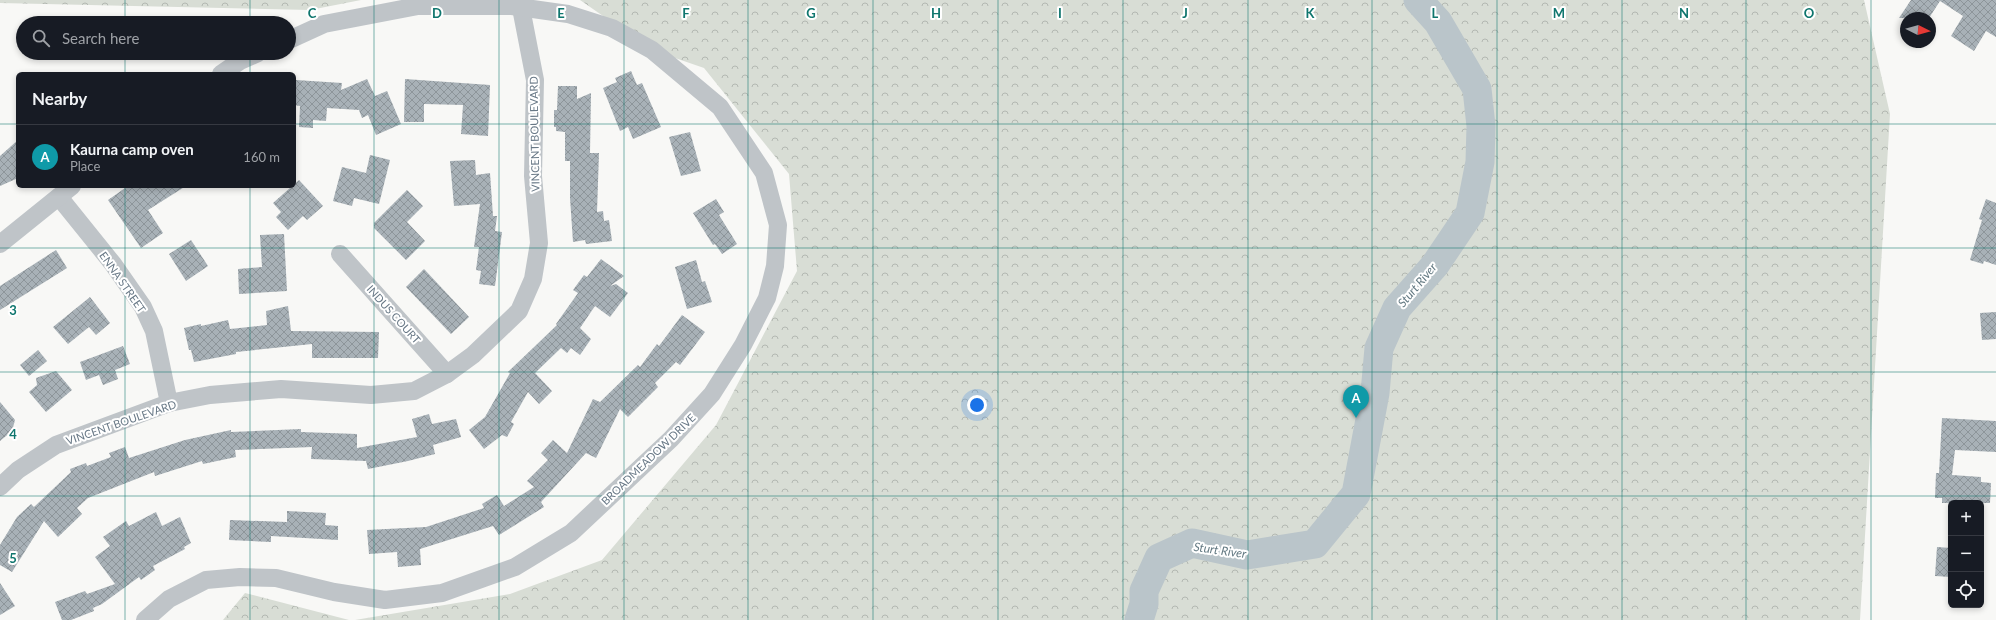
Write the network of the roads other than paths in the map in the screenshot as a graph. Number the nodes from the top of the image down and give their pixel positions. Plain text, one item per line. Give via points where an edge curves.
1 (521, 8) junction
2 (296, 37) edge
3 (242, 60) edge
4 (224, 72) edge
5 (66, 191) edge
6 (0, 244) edge
7 (340, 254) dead end
8 (448, 374) junction
9 (168, 403) junction
10 (0, 487) edge
11 (145, 620) edge

1 - 2 street, BROADMEADOW DRIVE via 418,6 324,24
1 - 8 street, VINCENT BOULEVARD via 535,80 533,176 539,243 533,279 519,311 473,355
1 - 11 street, BROADMEADOW DRIVE via 568,14 612,28 652,50 720,108 764,173 778,225 775,266 767,298 743,344 712,394 671,439 571,533 515,567 442,593 384,600 334,592 276,578 240,577 206,580 168,599
3 - 4 street
5 - 6 street
5 - 9 street, ENNA STREET via 143,307 154,331
7 - 8 street, INDUS COURT
8 - 9 street, VINCENT BOULEVARD via 414,391 371,396 281,389 210,395
9 - 10 street, VINCENT BOULEVARD via 56,445 18,470

